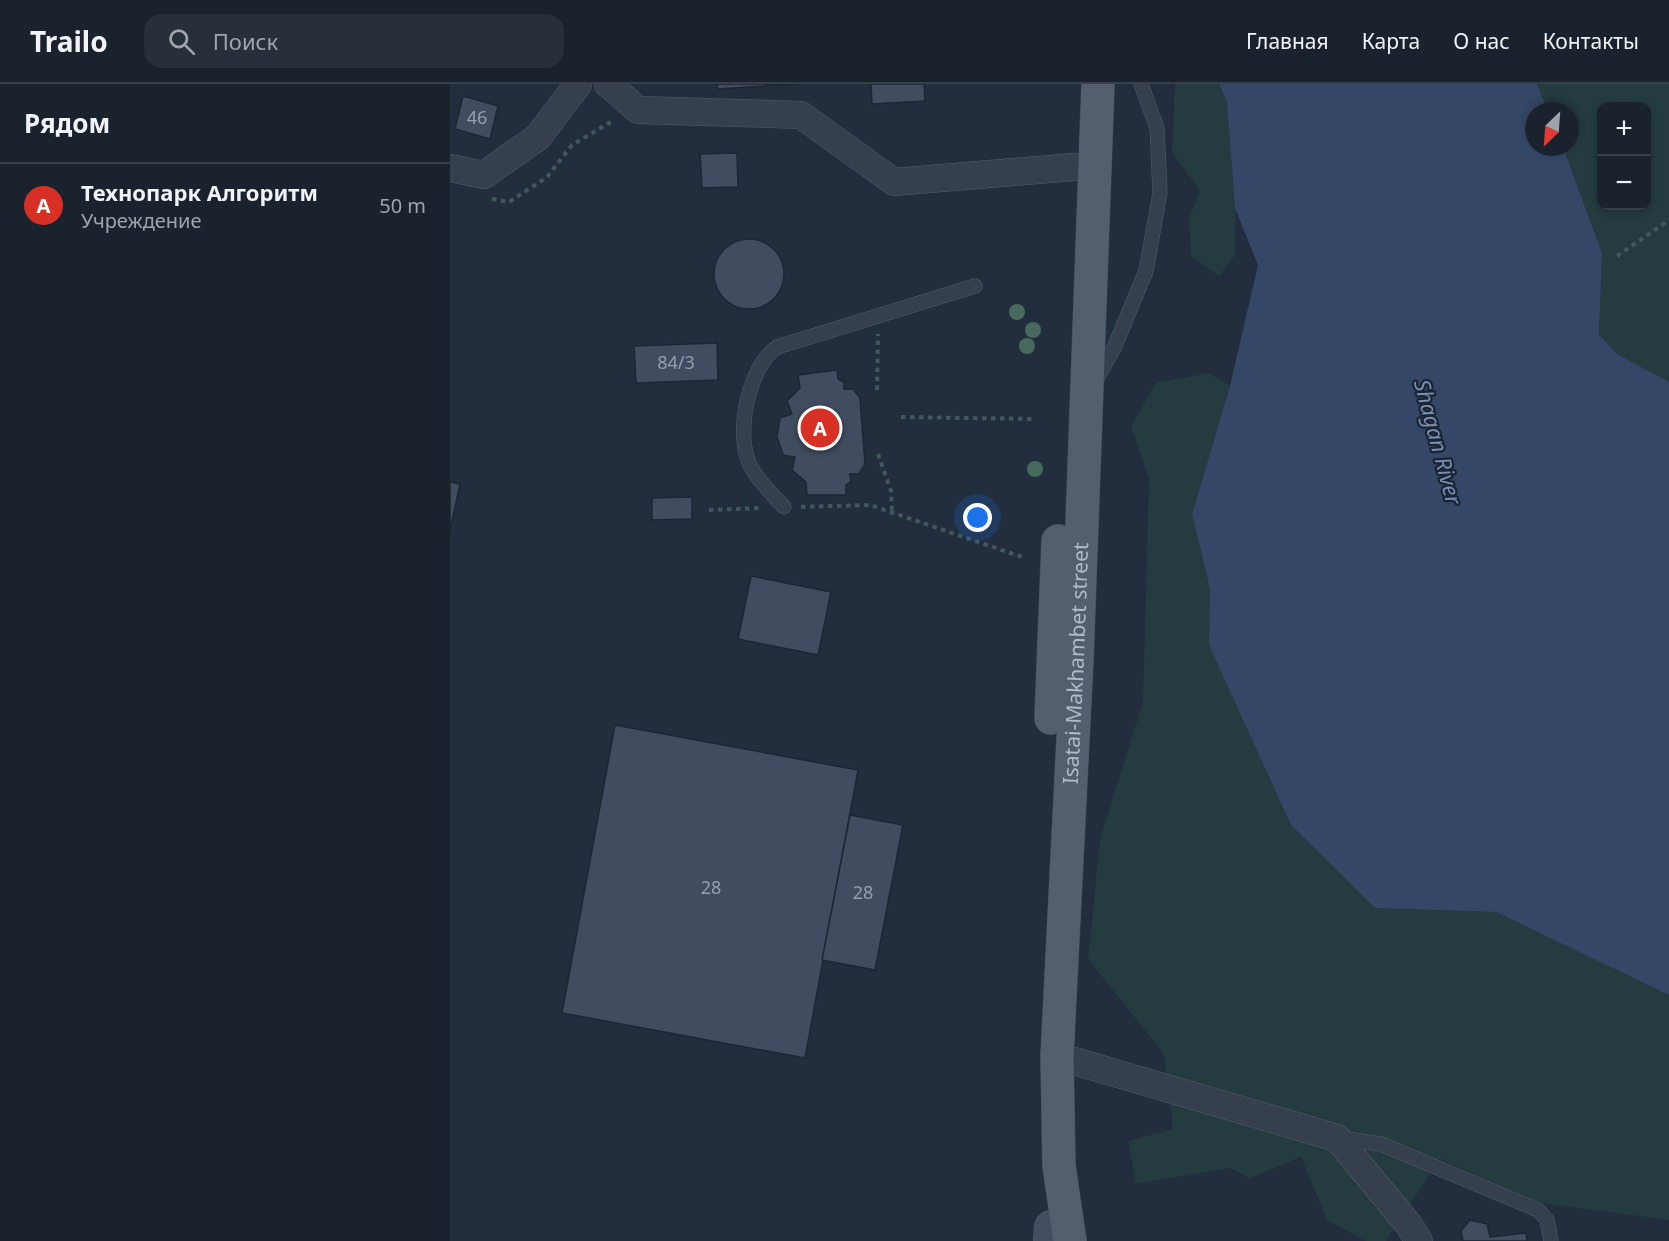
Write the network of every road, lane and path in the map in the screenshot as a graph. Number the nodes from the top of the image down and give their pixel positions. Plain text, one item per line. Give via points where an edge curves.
1 (578, 84) edge
2 (608, 84) edge
3 (1076, 84) edge
4 (1098, 84) edge
5 (1141, 84) edge
6 (638, 110) junction
7 (1074, 167) junction
8 (450, 168) edge
9 (486, 198) dead end
10 (1669, 220) edge
11 (1617, 256) dead end
12 (975, 286) dead end
13 (879, 316) junction
14 (878, 390) dead end
15 (1087, 395) junction
16 (901, 417) dead end
17 (1034, 419) dead end
18 (878, 454) dead end
19 (784, 507) junction
20 (709, 510) dead end
21 (892, 512) junction
22 (1025, 558) dead end
23 (1057, 1056) junction
24 (1337, 1138) junction
25 (1056, 1238) edge
26 (1419, 1241) edge
27 (1551, 1241) edge

1 - 8 street via 538,137 484,175
2 - 6 street
3 - 7 main road, Isatai-Makhambet street
4 - 15 main road, Isatai-Makhambet street
5 - 15 lane via 1157,128 1160,193 1146,271 1114,348
6 - 7 street via 801,115 894,182
6 - 9 path via 604,124 572,145 547,177 509,202
7 - 25 main road, Isatai-Makhambet street via 1041,1053 1044,1165
10 - 11 path
12 - 13 lane
13 - 14 path
13 - 19 lane via 777,347 758,367 745,423 745,446 751,467
15 - 23 main road, Isatai-Makhambet street
16 - 17 path
18 - 21 path via 891,491
19 - 20 path
19 - 21 path via 870,505
21 - 22 path
23 - 24 street
23 - 25 main road, Isatai-Makhambet street
24 - 26 street
24 - 27 lane via 1381,1144 1538,1210 1547,1220

